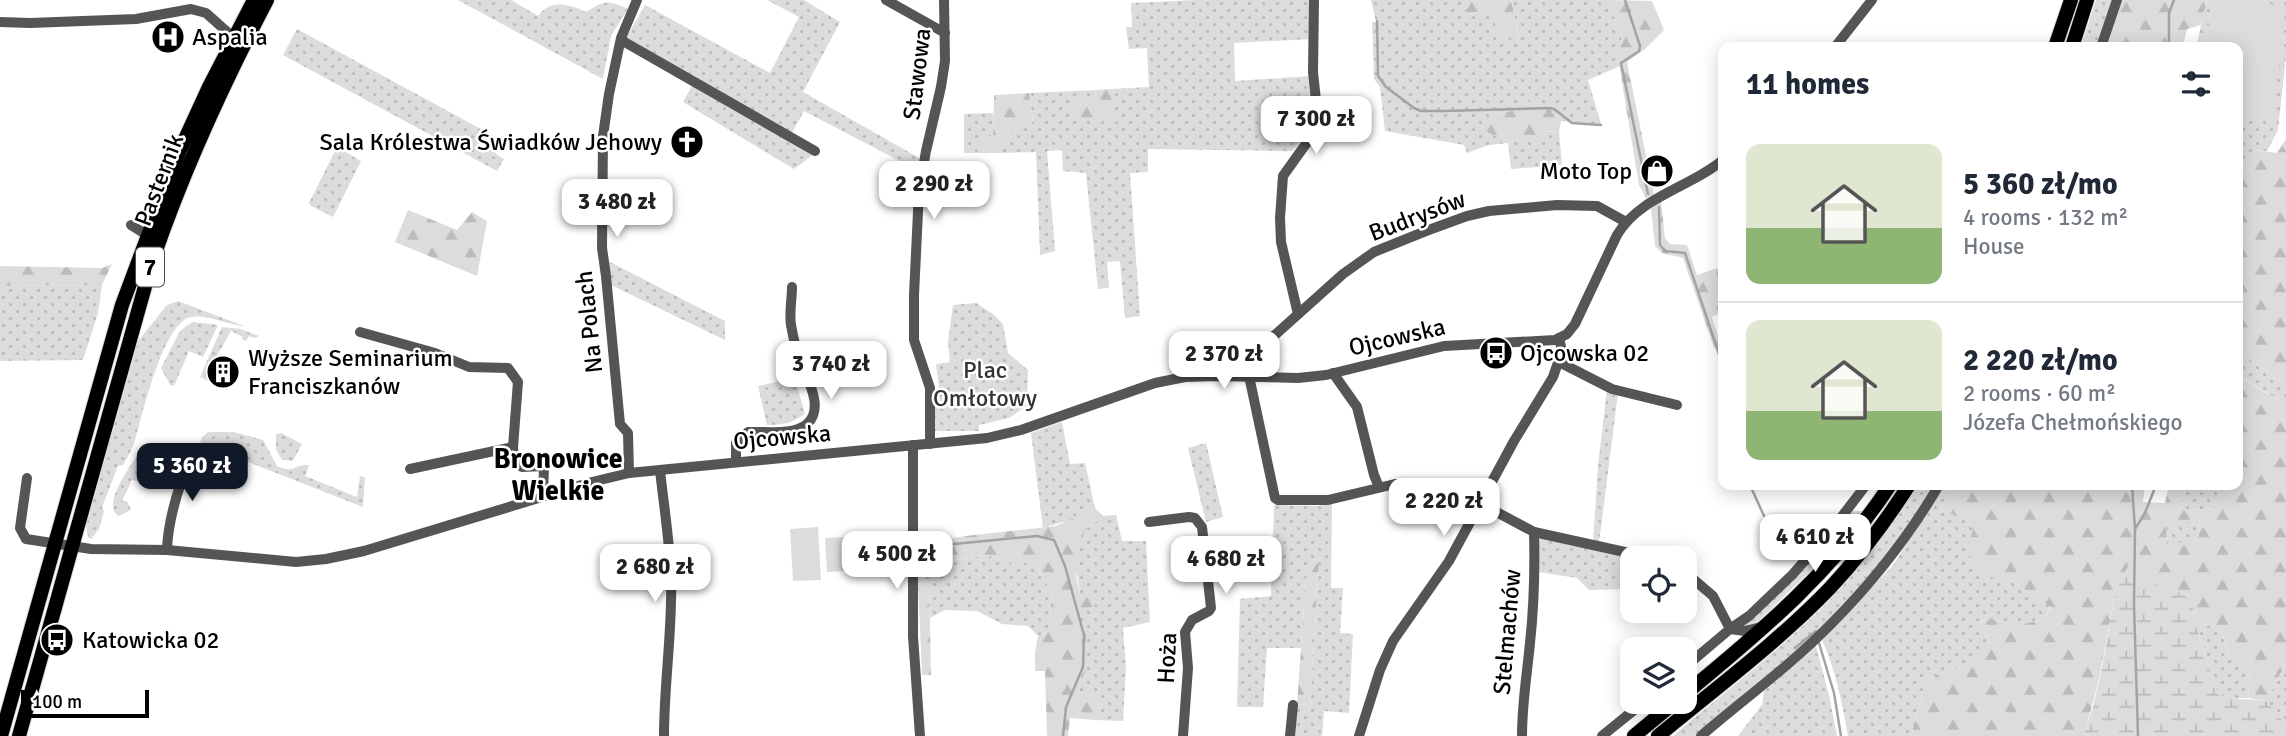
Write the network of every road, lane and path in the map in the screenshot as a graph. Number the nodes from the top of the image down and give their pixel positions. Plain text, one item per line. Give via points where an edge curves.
1 (254, 0) edge
2 (267, 0) edge
3 (637, 0) edge
4 (886, 0) edge
5 (944, 0) edge
6 (1314, 0) edge
7 (1872, 0) edge
8 (2071, 0) edge
9 (2087, 0) edge
10 (2117, 0) edge
11 (0, 22) edge
12 (944, 33) junction
13 (234, 38) junction
14 (621, 40) junction
15 (1839, 42) edge
16 (2058, 42) edge
17 (2074, 42) edge
18 (2103, 42) edge
19 (815, 151) dead end
20 (1718, 164) edge
21 (1626, 222) junction
22 (131, 225) dead end
23 (147, 235) junction
24 (792, 287) dead end
25 (1298, 314) junction
26 (360, 332) dead end
27 (1559, 338) junction
28 (1559, 362) junction
29 (1333, 373) junction
30 (1217, 376) junction
31 (1249, 376) junction
32 (1676, 405) dead end
33 (930, 444) junction
34 (912, 445) junction
35 (513, 447) junction
36 (193, 451) dead end
37 (736, 461) junction
38 (410, 469) dead end
39 (660, 471) junction
40 (629, 473) junction
41 (27, 478) dead end
42 (1380, 487) junction
43 (1862, 490) edge
44 (1885, 490) edge
45 (1886, 490) edge
46 (1906, 490) edge
47 (1936, 490) edge
48 (544, 497) junction
49 (1479, 505) junction
50 (1852, 505) junction
51 (1149, 522) dead end
52 (1534, 532) junction
53 (55, 544) junction
54 (72, 547) junction
55 (167, 550) junction
56 (1620, 551) edge
57 (1697, 582) edge
58 (1768, 625) junction
59 (1730, 629) junction
60 (1697, 657) edge
61 (1697, 684) edge
62 (1293, 705) dead end
63 (1629, 714) edge
64 (1661, 714) edge
65 (1, 736) edge
66 (19, 736) edge
67 (664, 736) edge
68 (920, 736) edge
69 (1183, 736) edge
70 (1290, 736) edge
71 (1359, 736) edge
72 (1522, 736) edge
73 (1602, 736) edge
74 (1634, 736) edge
75 (1658, 736) edge
76 (1701, 736) edge

1 - 13 main road, Pasternik / 7
2 - 54 main road, Pasternik / 7 via 208,117 164,226
3 - 14 street, Na Polach
4 - 12 street
5 - 12 street, Stawowa
6 - 25 street via 1312,72 1318,119 1283,176 1280,218
7 - 15 street
8 - 16 main road
9 - 17 main road
10 - 18 street
11 - 13 street via 136,19 191,9 206,13
12 - 33 street, Stawowa via 941,87 919,191 914,295 914,340 930,388
13 - 23 main road, Pasternik / 7 via 186,138
14 - 19 street
14 - 40 street, Na Polach via 603,136 602,248 620,424 628,433
20 - 21 street
21 - 25 street, Budrysów via 1597,206 1578,204 1467,216 1374,252
21 - 27 street via 1575,324
22 - 23 street
23 - 53 main road, Pasternik / 7 via 122,305
24 - 37 street via 790,322 814,414 806,425 790,431 748,432 736,443
25 - 30 street, Budrysów
26 - 35 street via 469,367 508,368 518,382
27 - 28 street
27 - 29 street, Ojcowska via 1444,346
28 - 32 street via 1612,389
28 - 49 street
29 - 31 street, Ojcowska via 1298,378
29 - 42 street via 1357,407
30 - 31 street, Ojcowska
30 - 33 street, Ojcowska via 1155,383 1007,433
31 - 42 street via 1275,498 1328,500
33 - 34 street, Ojcowska
34 - 37 street, Ojcowska
34 - 68 street
35 - 38 street
35 - 48 street via 515,463 544,466
36 - 55 street via 168,530
37 - 39 street, Ojcowska
39 - 40 street, Ojcowska
39 - 67 street via 671,573
40 - 48 street, Ojcowska
41 - 53 street, Ojcowska via 20,528 26,539
42 - 49 street via 1437,486 1461,493
43 - 50 street
44 - 50 street via 1866,505
45 - 58 main road via 1835,558
46 - 75 main road via 1874,536 1818,600
47 - 76 street via 1862,592 1805,649
48 - 55 street, Ojcowska via 326,559 296,562
49 - 52 street
49 - 71 street via 1448,561 1393,641
50 - 59 street via 1783,584
51 - 69 street, Hoża via 1189,517 1202,527 1211,608 1192,620 1185,632 1188,668
52 - 56 street
52 - 72 street, Stelmachów
53 - 54 street, Ojcowska
53 - 65 main road, 7
54 - 55 street, Ojcowska
54 - 66 main road, 7
57 - 59 street via 1713,596
58 - 59 street via 1745,631
58 - 61 main road
59 - 60 street
62 - 70 street
63 - 73 street
64 - 74 main road

